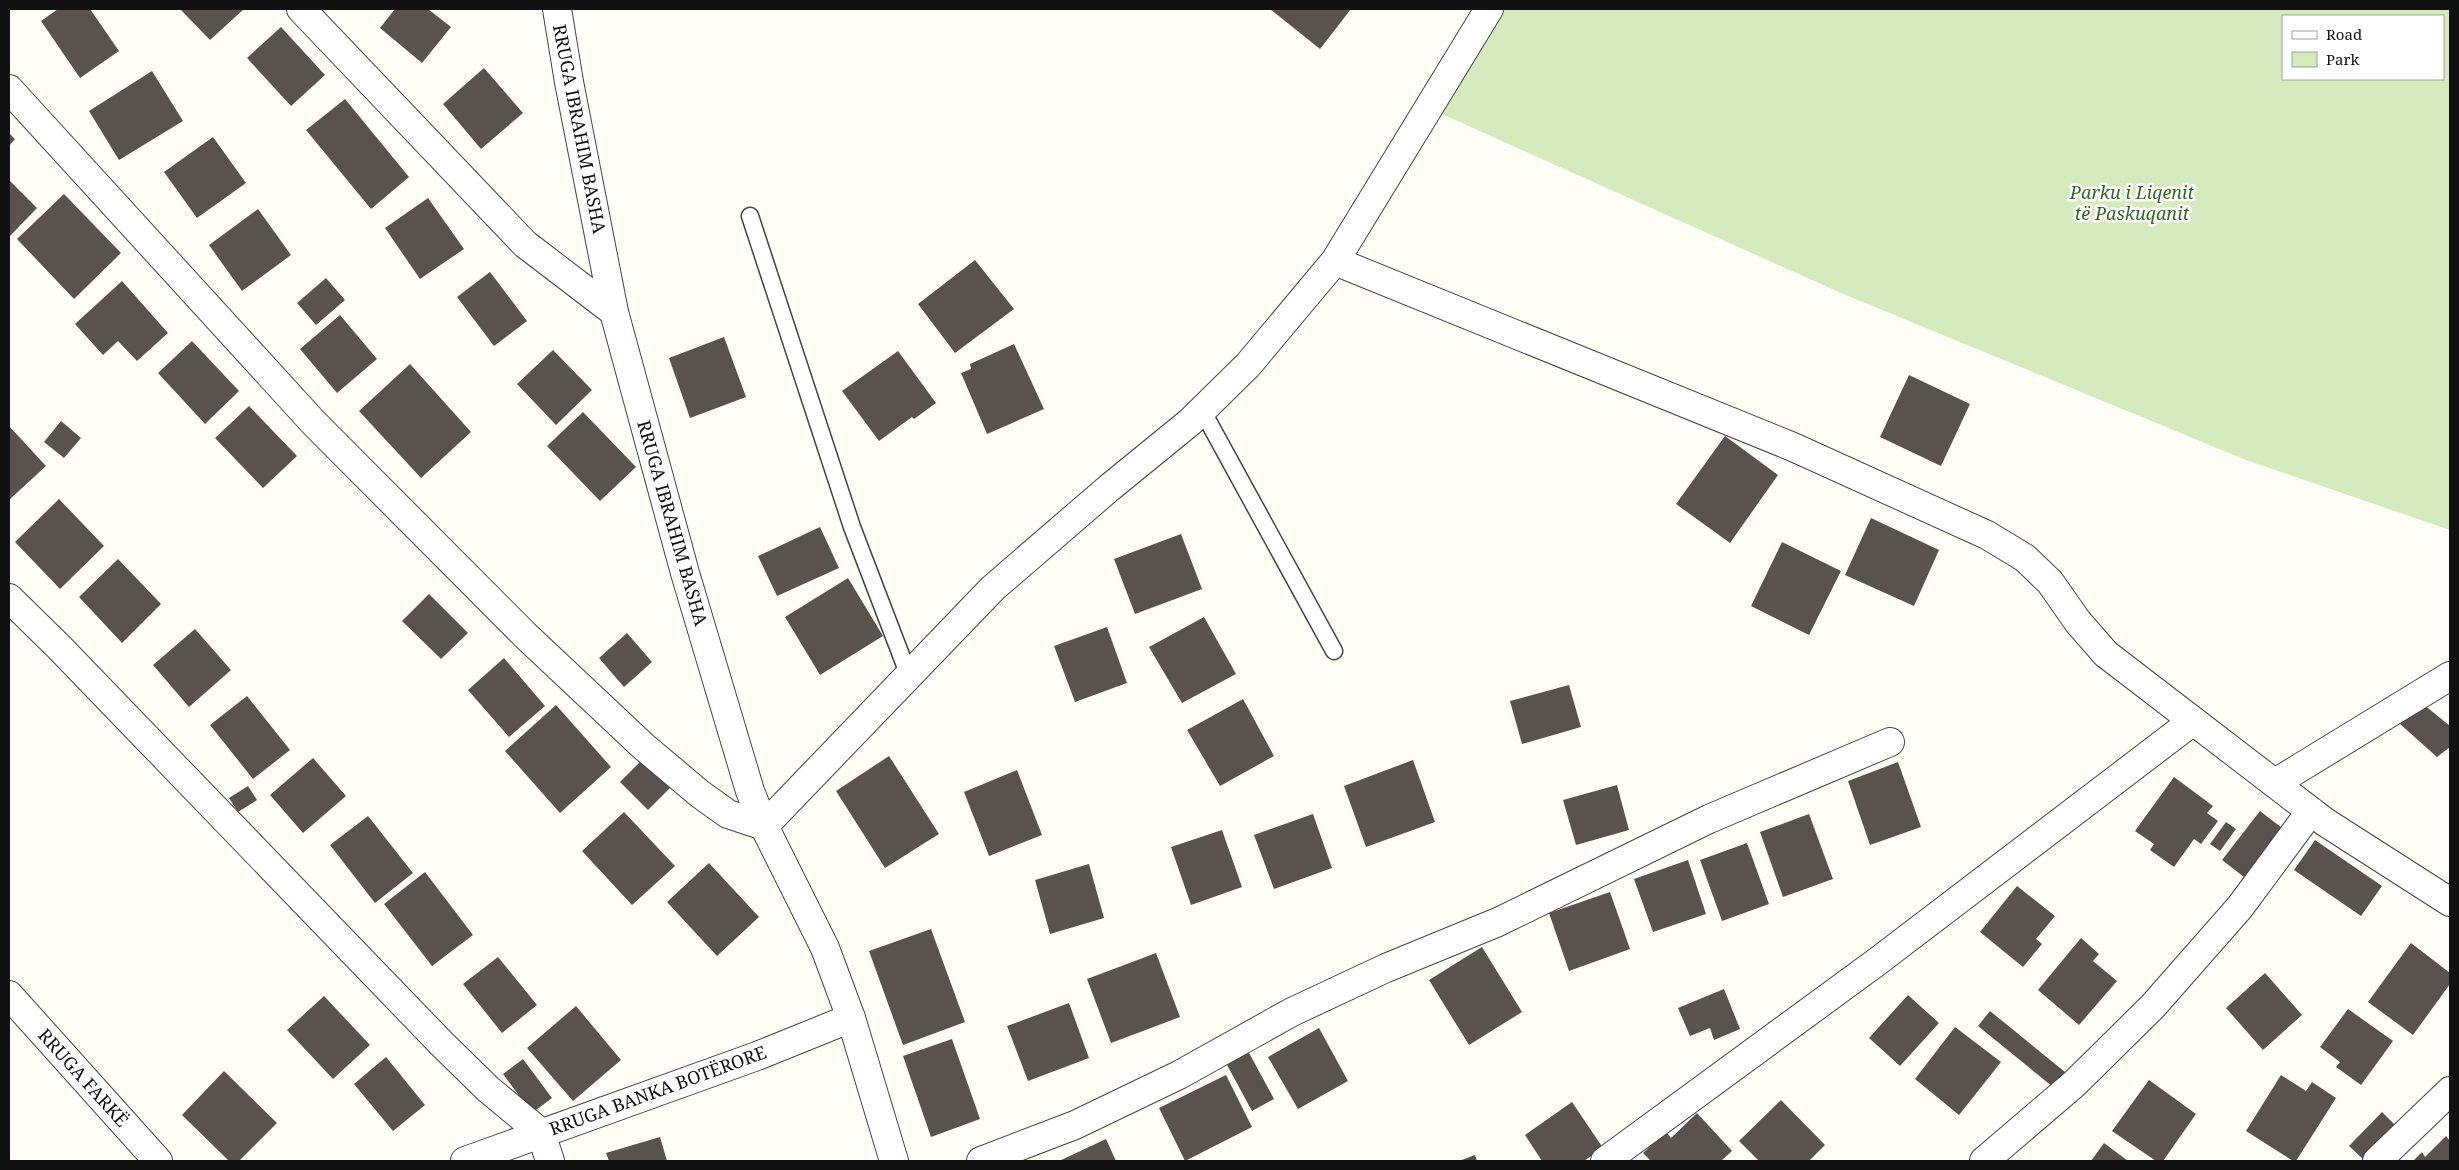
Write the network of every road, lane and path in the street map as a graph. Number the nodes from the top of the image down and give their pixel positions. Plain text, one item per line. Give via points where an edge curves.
1 (301, 9) edge
2 (557, 9) edge
3 (1489, 9) edge
4 (9, 90) edge
5 (750, 216) dead end
6 (1335, 261) junction
7 (614, 312) junction
8 (1202, 410) junction
9 (9, 598) edge
10 (1334, 651) dead end
11 (909, 676) junction
12 (2450, 676) edge
13 (2193, 721) junction
14 (1890, 742) dead end
15 (2276, 783) junction
16 (2311, 811) junction
17 (764, 826) junction
18 (2450, 902) edge
19 (9, 995) edge
20 (851, 1018) junction
21 (2450, 1091) edge
22 (541, 1133) junction
23 (158, 1161) edge
24 (465, 1161) edge
25 (550, 1161) edge
26 (894, 1161) edge
27 (981, 1161) edge
28 (1605, 1161) edge
29 (1984, 1161) edge
30 (2377, 1161) edge

1 - 7 street via 525,244
2 - 7 street, RRUGA IBRAHIM BASHA
3 - 6 street
4 - 17 street via 313,422 525,635 643,746 700,794 728,814
5 - 11 lane via 852,527
6 - 8 street via 1248,365
6 - 13 street via 1793,447 1987,535 2025,558 2050,582 2106,654
7 - 17 street, RRUGA IBRAHIM BASHA via 685,573 750,791
8 - 10 lane
8 - 11 street via 993,588
9 - 22 street via 441,1043 488,1089
11 - 17 street
12 - 15 street
13 - 15 street
13 - 28 street via 1878,961
14 - 27 street via 1710,819 1498,922 1386,968 1292,1012 1179,1075 1075,1125
15 - 16 street
16 - 18 street
16 - 29 street via 2240,906 2152,1006 2074,1084
17 - 20 street, RRUGA IBRAHIM BASHA via 824,948
19 - 23 street, RRUGA FARKË
20 - 22 street, RRUGA BANKA BOTËRORE via 756,1056
20 - 26 street, RRUGA IBRAHIM BASHA
21 - 30 street
22 - 24 street, RRUGA BANKA BOTËRORE
22 - 25 street

